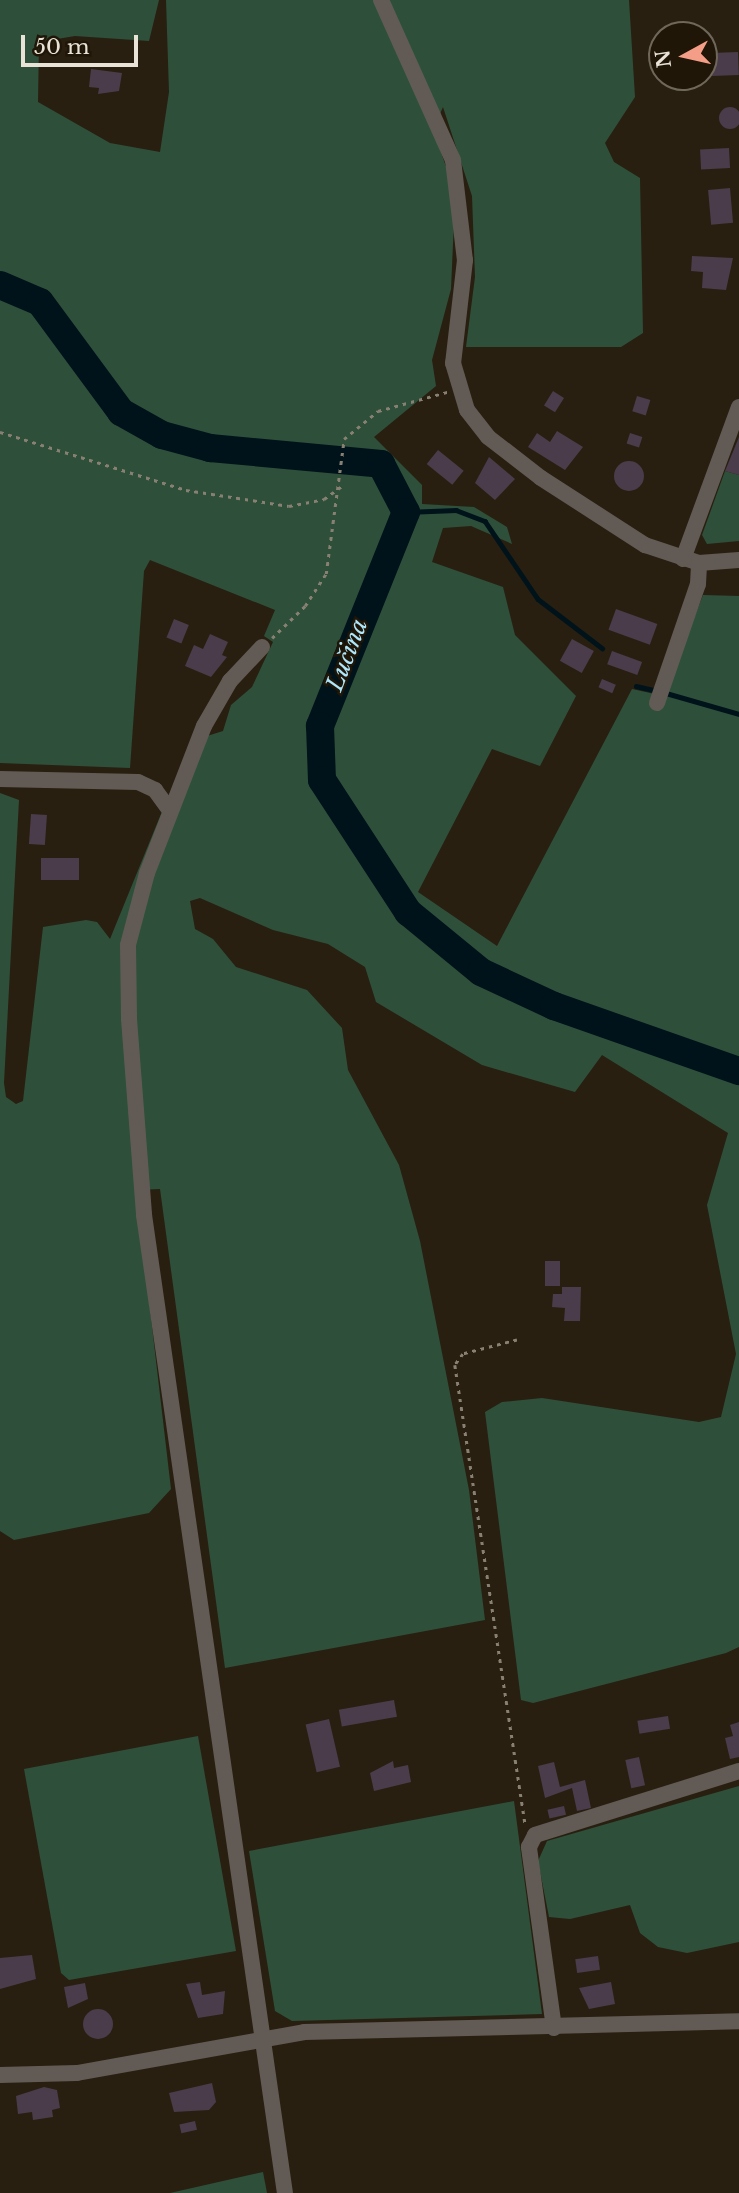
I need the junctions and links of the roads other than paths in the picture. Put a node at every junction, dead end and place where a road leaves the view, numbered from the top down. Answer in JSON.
{"nodes":[{"id":1,"x":381,"y":0,"type":"edge"},
{"id":2,"x":739,"y":407,"type":"edge"},
{"id":3,"x":739,"y":560,"type":"edge"},
{"id":4,"x":691,"y":561,"type":"junction"},
{"id":5,"x":262,"y":647,"type":"road end"},
{"id":6,"x":660,"y":694,"type":"dead end"},
{"id":7,"x":0,"y":779,"type":"edge"},
{"id":8,"x":170,"y":811,"type":"junction"},
{"id":9,"x":739,"y":1771,"type":"edge"},
{"id":10,"x":739,"y":2021,"type":"edge"},
{"id":11,"x":554,"y":2028,"type":"junction"},
{"id":12,"x":261,"y":2038,"type":"junction"},
{"id":13,"x":0,"y":2075,"type":"edge"},
{"id":14,"x":285,"y":2193,"type":"edge"}],
"edges":[{"from":1,"to":4,"type":"street"},
{"from":2,"to":4,"type":"street"},
{"from":3,"to":4,"type":"street"},
{"from":4,"to":6,"type":"street"},
{"from":5,"to":8,"type":"street"},
{"from":7,"to":8,"type":"street"},
{"from":8,"to":12,"type":"street"},
{"from":9,"to":11,"type":"street"},
{"from":10,"to":11,"type":"street"},
{"from":11,"to":12,"type":"street"},
{"from":12,"to":13,"type":"street"},
{"from":12,"to":14,"type":"street"}]}
